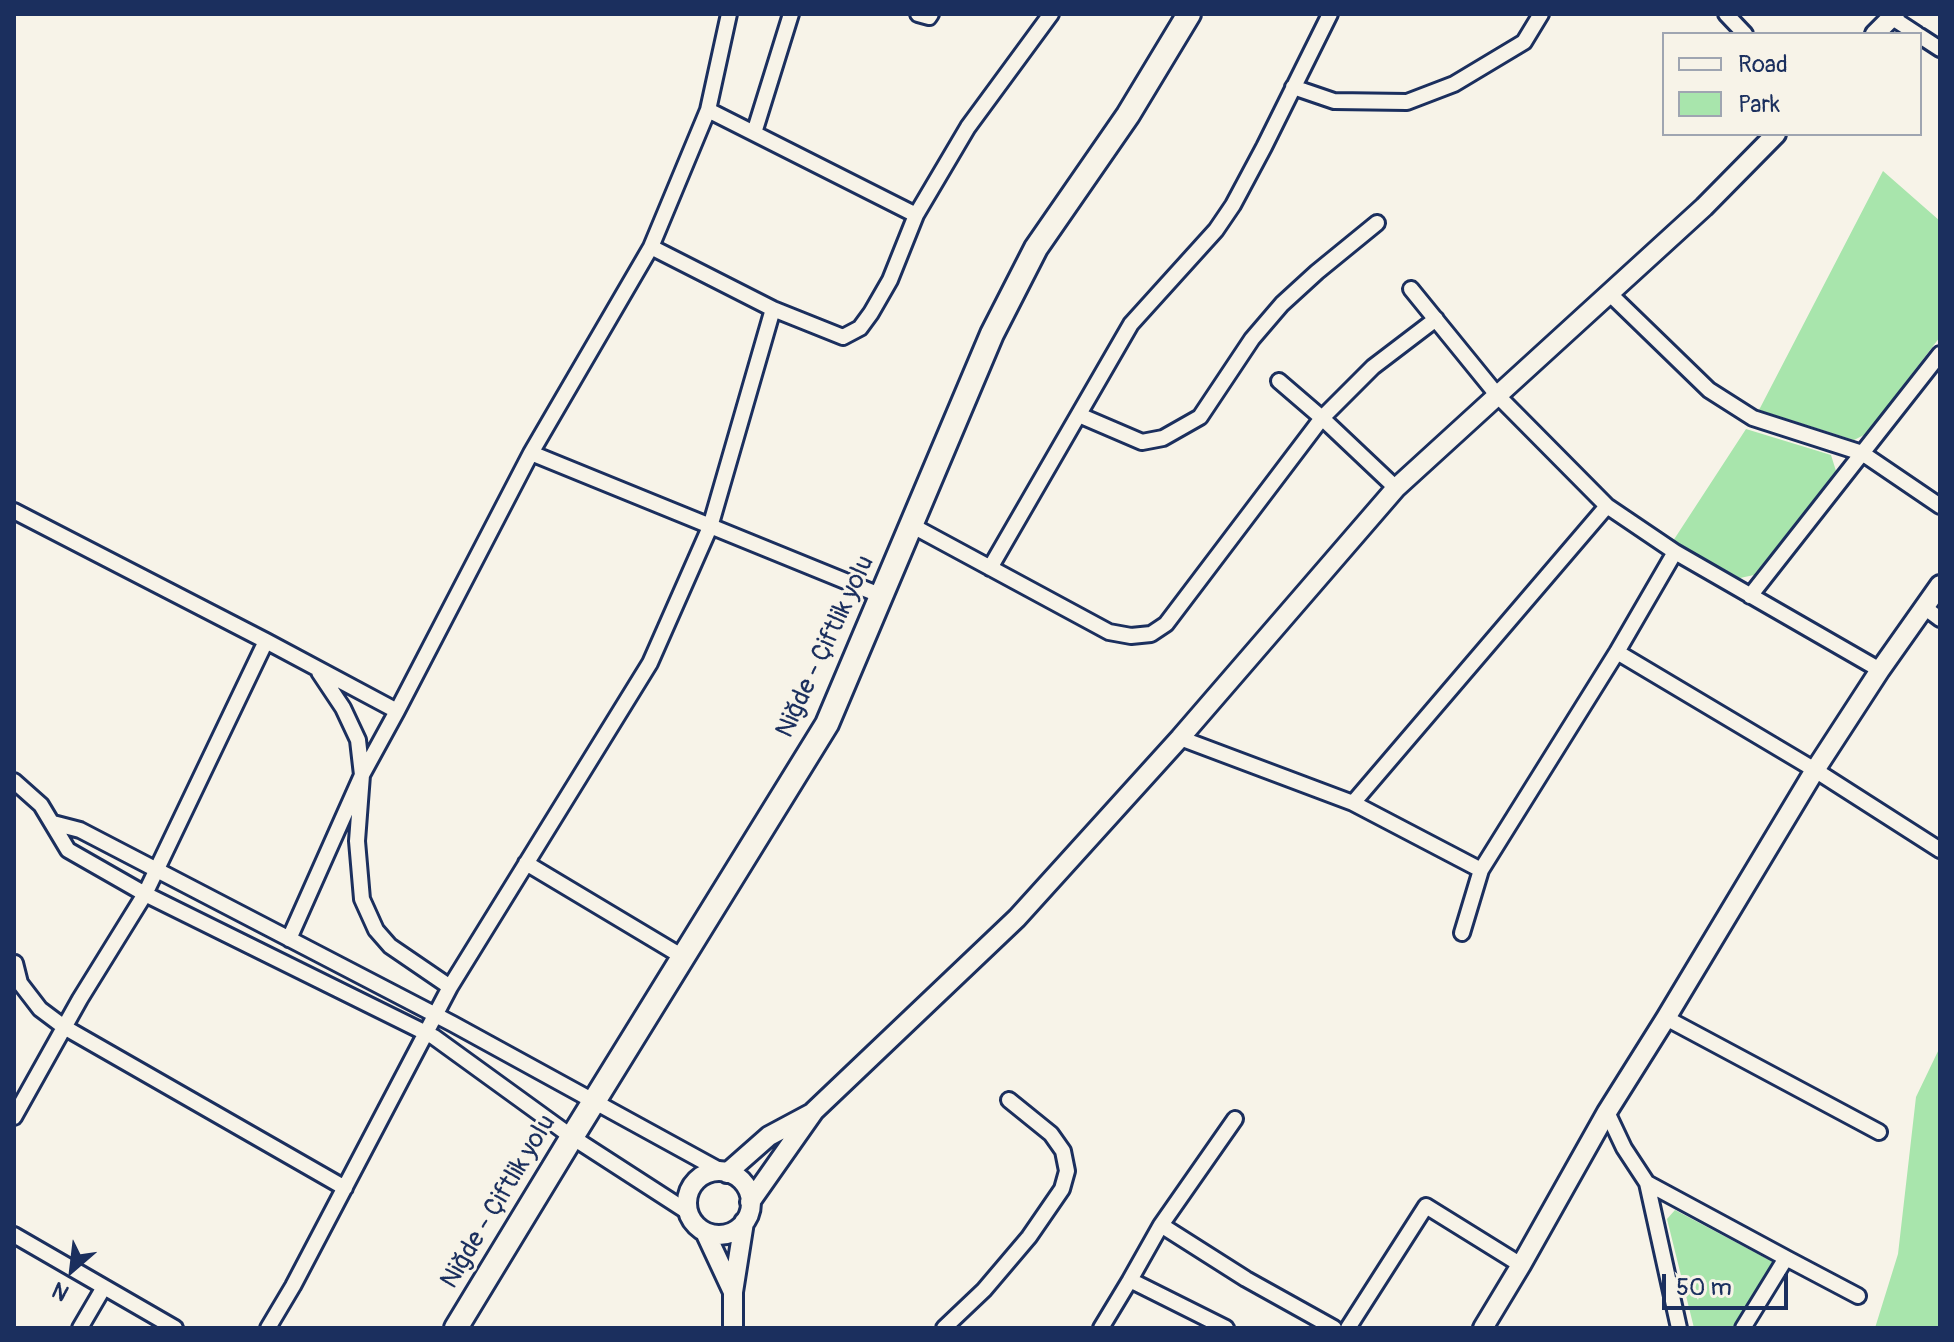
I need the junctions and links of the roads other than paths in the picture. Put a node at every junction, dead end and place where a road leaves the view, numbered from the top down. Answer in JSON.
{"nodes":[{"id":1,"x":729,"y":14,"type":"edge"},
{"id":2,"x":791,"y":14,"type":"edge"},
{"id":3,"x":918,"y":14,"type":"edge"},
{"id":4,"x":931,"y":14,"type":"edge"},
{"id":5,"x":1051,"y":14,"type":"edge"},
{"id":6,"x":1189,"y":14,"type":"edge"},
{"id":7,"x":1330,"y":14,"type":"edge"},
{"id":8,"x":1541,"y":14,"type":"edge"},
{"id":9,"x":1726,"y":14,"type":"edge"},
{"id":10,"x":1893,"y":16,"type":"edge"},
{"id":11,"x":1743,"y":32,"type":"edge"},
{"id":12,"x":1877,"y":32,"type":"edge"},
{"id":13,"x":1914,"y":32,"type":"edge"},
{"id":14,"x":1922,"y":38,"type":"edge"},
{"id":15,"x":1940,"y":49,"type":"edge"},
{"id":16,"x":1293,"y":87,"type":"junction"},
{"id":17,"x":708,"y":110,"type":"junction"},
{"id":18,"x":754,"y":133,"type":"junction"},
{"id":19,"x":1774,"y":136,"type":"edge"},
{"id":20,"x":916,"y":215,"type":"junction"},
{"id":21,"x":1377,"y":223,"type":"dead end"},
{"id":22,"x":651,"y":247,"type":"junction"},
{"id":23,"x":1411,"y":289,"type":"dead end"},
{"id":24,"x":1610,"y":294,"type":"junction"},
{"id":25,"x":773,"y":309,"type":"junction"},
{"id":26,"x":1436,"y":319,"type":"junction"},
{"id":27,"x":1940,"y":354,"type":"edge"},
{"id":28,"x":1279,"y":381,"type":"dead end"},
{"id":29,"x":1498,"y":396,"type":"junction"},
{"id":30,"x":1079,"y":415,"type":"junction"},
{"id":31,"x":1322,"y":418,"type":"junction"},
{"id":32,"x":531,"y":453,"type":"junction"},
{"id":33,"x":1862,"y":453,"type":"junction"},
{"id":34,"x":1396,"y":488,"type":"junction"},
{"id":35,"x":1607,"y":506,"type":"junction"},
{"id":36,"x":1940,"y":506,"type":"edge"},
{"id":37,"x":14,"y":511,"type":"edge"},
{"id":38,"x":911,"y":525,"type":"junction"},
{"id":39,"x":710,"y":527,"type":"junction"},
{"id":40,"x":1675,"y":552,"type":"junction"},
{"id":41,"x":990,"y":568,"type":"junction"},
{"id":42,"x":1940,"y":585,"type":"edge"},
{"id":43,"x":882,"y":596,"type":"junction"},
{"id":44,"x":1750,"y":596,"type":"junction"},
{"id":45,"x":1924,"y":607,"type":"junction"},
{"id":46,"x":1940,"y":619,"type":"edge"},
{"id":47,"x":266,"y":641,"type":"junction"},
{"id":48,"x":1617,"y":652,"type":"junction"},
{"id":49,"x":316,"y":668,"type":"junction"},
{"id":50,"x":1880,"y":670,"type":"junction"},
{"id":51,"x":397,"y":711,"type":"junction"},
{"id":52,"x":1180,"y":738,"type":"junction"},
{"id":53,"x":1815,"y":770,"type":"junction"},
{"id":54,"x":362,"y":775,"type":"junction"},
{"id":55,"x":14,"y":781,"type":"edge"},
{"id":56,"x":1353,"y":803,"type":"junction"},
{"id":57,"x":53,"y":823,"type":"junction"},
{"id":58,"x":1940,"y":850,"type":"edge"},
{"id":59,"x":526,"y":863,"type":"junction"},
{"id":60,"x":156,"y":870,"type":"junction"},
{"id":61,"x":1481,"y":870,"type":"junction"},
{"id":62,"x":145,"y":894,"type":"junction"},
{"id":63,"x":1462,"y":933,"type":"dead end"},
{"id":64,"x":289,"y":939,"type":"junction"},
{"id":65,"x":683,"y":957,"type":"junction"},
{"id":66,"x":15,"y":963,"type":"edge"},
{"id":67,"x":450,"y":987,"type":"junction"},
{"id":68,"x":436,"y":1015,"type":"junction"},
{"id":69,"x":1666,"y":1018,"type":"junction"},
{"id":70,"x":64,"y":1027,"type":"junction"},
{"id":71,"x":427,"y":1034,"type":"junction"},
{"id":72,"x":1009,"y":1100,"type":"dead end"},
{"id":73,"x":594,"y":1101,"type":"junction"},
{"id":74,"x":814,"y":1111,"type":"junction"},
{"id":75,"x":1607,"y":1112,"type":"junction"},
{"id":76,"x":14,"y":1117,"type":"edge"},
{"id":77,"x":1235,"y":1119,"type":"dead end"},
{"id":78,"x":1879,"y":1132,"type":"dead end"},
{"id":79,"x":572,"y":1137,"type":"junction"},
{"id":80,"x":724,"y":1172,"type":"junction"},
{"id":81,"x":1647,"y":1183,"type":"junction"},
{"id":82,"x":345,"y":1188,"type":"junction"},
{"id":83,"x":750,"y":1202,"type":"junction"},
{"id":84,"x":688,"y":1212,"type":"junction"},
{"id":85,"x":744,"y":1222,"type":"junction"},
{"id":86,"x":1161,"y":1225,"type":"junction"},
{"id":87,"x":705,"y":1232,"type":"junction"},
{"id":88,"x":14,"y":1235,"type":"edge"},
{"id":89,"x":1786,"y":1258,"type":"junction"},
{"id":90,"x":1521,"y":1265,"type":"junction"},
{"id":91,"x":1130,"y":1280,"type":"junction"},
{"id":92,"x":104,"y":1287,"type":"junction"},
{"id":93,"x":733,"y":1292,"type":"junction"},
{"id":94,"x":1858,"y":1296,"type":"dead end"},
{"id":95,"x":80,"y":1328,"type":"edge"},
{"id":96,"x":175,"y":1328,"type":"edge"},
{"id":97,"x":268,"y":1328,"type":"edge"},
{"id":98,"x":456,"y":1328,"type":"edge"},
{"id":99,"x":733,"y":1328,"type":"edge"},
{"id":100,"x":944,"y":1328,"type":"edge"},
{"id":101,"x":1101,"y":1328,"type":"edge"},
{"id":102,"x":1226,"y":1328,"type":"edge"},
{"id":103,"x":1334,"y":1328,"type":"edge"},
{"id":104,"x":1348,"y":1328,"type":"edge"},
{"id":105,"x":1483,"y":1328,"type":"edge"},
{"id":106,"x":1679,"y":1328,"type":"edge"},
{"id":107,"x":1743,"y":1328,"type":"edge"}],
"edges":[{"from":1,"to":17,"type":"street"},
{"from":2,"to":18,"type":"street"},
{"from":3,"to":4,"type":"street"},
{"from":5,"to":20,"type":"street"},
{"from":6,"to":38,"type":"main road","name":"Niğde - Çiftlik yolu"},
{"from":7,"to":16,"type":"street"},
{"from":8,"to":16,"type":"street"},
{"from":9,"to":11,"type":"street"},
{"from":10,"to":12,"type":"street"},
{"from":10,"to":13,"type":"street"},
{"from":14,"to":15,"type":"street"},
{"from":16,"to":30,"type":"street"},
{"from":17,"to":18,"type":"street"},
{"from":17,"to":22,"type":"street"},
{"from":18,"to":20,"type":"street"},
{"from":19,"to":24,"type":"street"},
{"from":20,"to":25,"type":"street"},
{"from":21,"to":30,"type":"street"},
{"from":22,"to":25,"type":"street"},
{"from":22,"to":32,"type":"street"},
{"from":23,"to":26,"type":"street"},
{"from":24,"to":29,"type":"street"},
{"from":24,"to":33,"type":"street"},
{"from":25,"to":39,"type":"street"},
{"from":26,"to":29,"type":"street"},
{"from":26,"to":31,"type":"street"},
{"from":27,"to":33,"type":"street"},
{"from":28,"to":31,"type":"street"},
{"from":29,"to":34,"type":"street"},
{"from":29,"to":35,"type":"street"},
{"from":30,"to":41,"type":"street"},
{"from":31,"to":34,"type":"street"},
{"from":31,"to":41,"type":"street"},
{"from":32,"to":39,"type":"street"},
{"from":32,"to":51,"type":"street"},
{"from":33,"to":36,"type":"street"},
{"from":33,"to":44,"type":"street"},
{"from":34,"to":52,"type":"street"},
{"from":35,"to":40,"type":"street"},
{"from":35,"to":56,"type":"street"},
{"from":37,"to":47,"type":"street"},
{"from":38,"to":41,"type":"street"},
{"from":38,"to":43,"type":"main road","name":"Niğde - Çiftlik yolu"},
{"from":39,"to":43,"type":"street"},
{"from":39,"to":59,"type":"street"},
{"from":40,"to":44,"type":"street"},
{"from":40,"to":48,"type":"street"},
{"from":42,"to":45,"type":"street"},
{"from":43,"to":65,"type":"main road","name":"Niğde - Çiftlik yolu"},
{"from":44,"to":50,"type":"street"},
{"from":45,"to":46,"type":"street"},
{"from":45,"to":50,"type":"street"},
{"from":47,"to":49,"type":"street"},
{"from":47,"to":60,"type":"street"},
{"from":48,"to":53,"type":"street"},
{"from":48,"to":61,"type":"street"},
{"from":49,"to":51,"type":"street"},
{"from":49,"to":54,"type":"street"},
{"from":50,"to":53,"type":"street"},
{"from":51,"to":54,"type":"street"},
{"from":52,"to":56,"type":"street"},
{"from":52,"to":74,"type":"street"},
{"from":53,"to":58,"type":"street"},
{"from":53,"to":69,"type":"street"},
{"from":54,"to":64,"type":"street"},
{"from":54,"to":67,"type":"street"},
{"from":55,"to":57,"type":"street"},
{"from":56,"to":61,"type":"street"},
{"from":57,"to":60,"type":"street"},
{"from":57,"to":62,"type":"street"},
{"from":59,"to":65,"type":"street"},
{"from":59,"to":67,"type":"street"},
{"from":60,"to":62,"type":"street"},
{"from":60,"to":64,"type":"street"},
{"from":61,"to":63,"type":"street"},
{"from":62,"to":70,"type":"street"},
{"from":62,"to":71,"type":"street"},
{"from":64,"to":68,"type":"street"},
{"from":65,"to":73,"type":"main road","name":"Niğde - Çiftlik yolu"},
{"from":66,"to":70,"type":"street"},
{"from":67,"to":68,"type":"street"},
{"from":68,"to":71,"type":"street"},
{"from":68,"to":73,"type":"street"},
{"from":69,"to":75,"type":"street"},
{"from":69,"to":78,"type":"street"},
{"from":70,"to":76,"type":"street"},
{"from":70,"to":82,"type":"street"},
{"from":71,"to":79,"type":"street"},
{"from":71,"to":82,"type":"street"},
{"from":72,"to":100,"type":"street"},
{"from":73,"to":79,"type":"main road","name":"Niğde - Çiftlik yolu"},
{"from":73,"to":80,"type":"street"},
{"from":74,"to":80,"type":"street"},
{"from":74,"to":83,"type":"street"},
{"from":75,"to":81,"type":"street"},
{"from":75,"to":90,"type":"street"},
{"from":77,"to":86,"type":"street"},
{"from":79,"to":84,"type":"street"},
{"from":79,"to":98,"type":"main road","name":"Niğde - Çiftlik yolu"},
{"from":80,"to":83,"type":"street"},
{"from":80,"to":84,"type":"street"},
{"from":81,"to":89,"type":"street"},
{"from":81,"to":106,"type":"street"},
{"from":82,"to":97,"type":"street"},
{"from":83,"to":85,"type":"street"},
{"from":84,"to":87,"type":"street"},
{"from":85,"to":87,"type":"street"},
{"from":85,"to":93,"type":"street"},
{"from":86,"to":91,"type":"street"},
{"from":86,"to":103,"type":"street"},
{"from":87,"to":93,"type":"street"},
{"from":88,"to":92,"type":"street"},
{"from":89,"to":94,"type":"street"},
{"from":89,"to":107,"type":"street"},
{"from":90,"to":104,"type":"street"},
{"from":90,"to":105,"type":"street"},
{"from":91,"to":101,"type":"street"},
{"from":91,"to":102,"type":"street"},
{"from":92,"to":95,"type":"street"},
{"from":92,"to":96,"type":"street"},
{"from":93,"to":99,"type":"street"}]}
